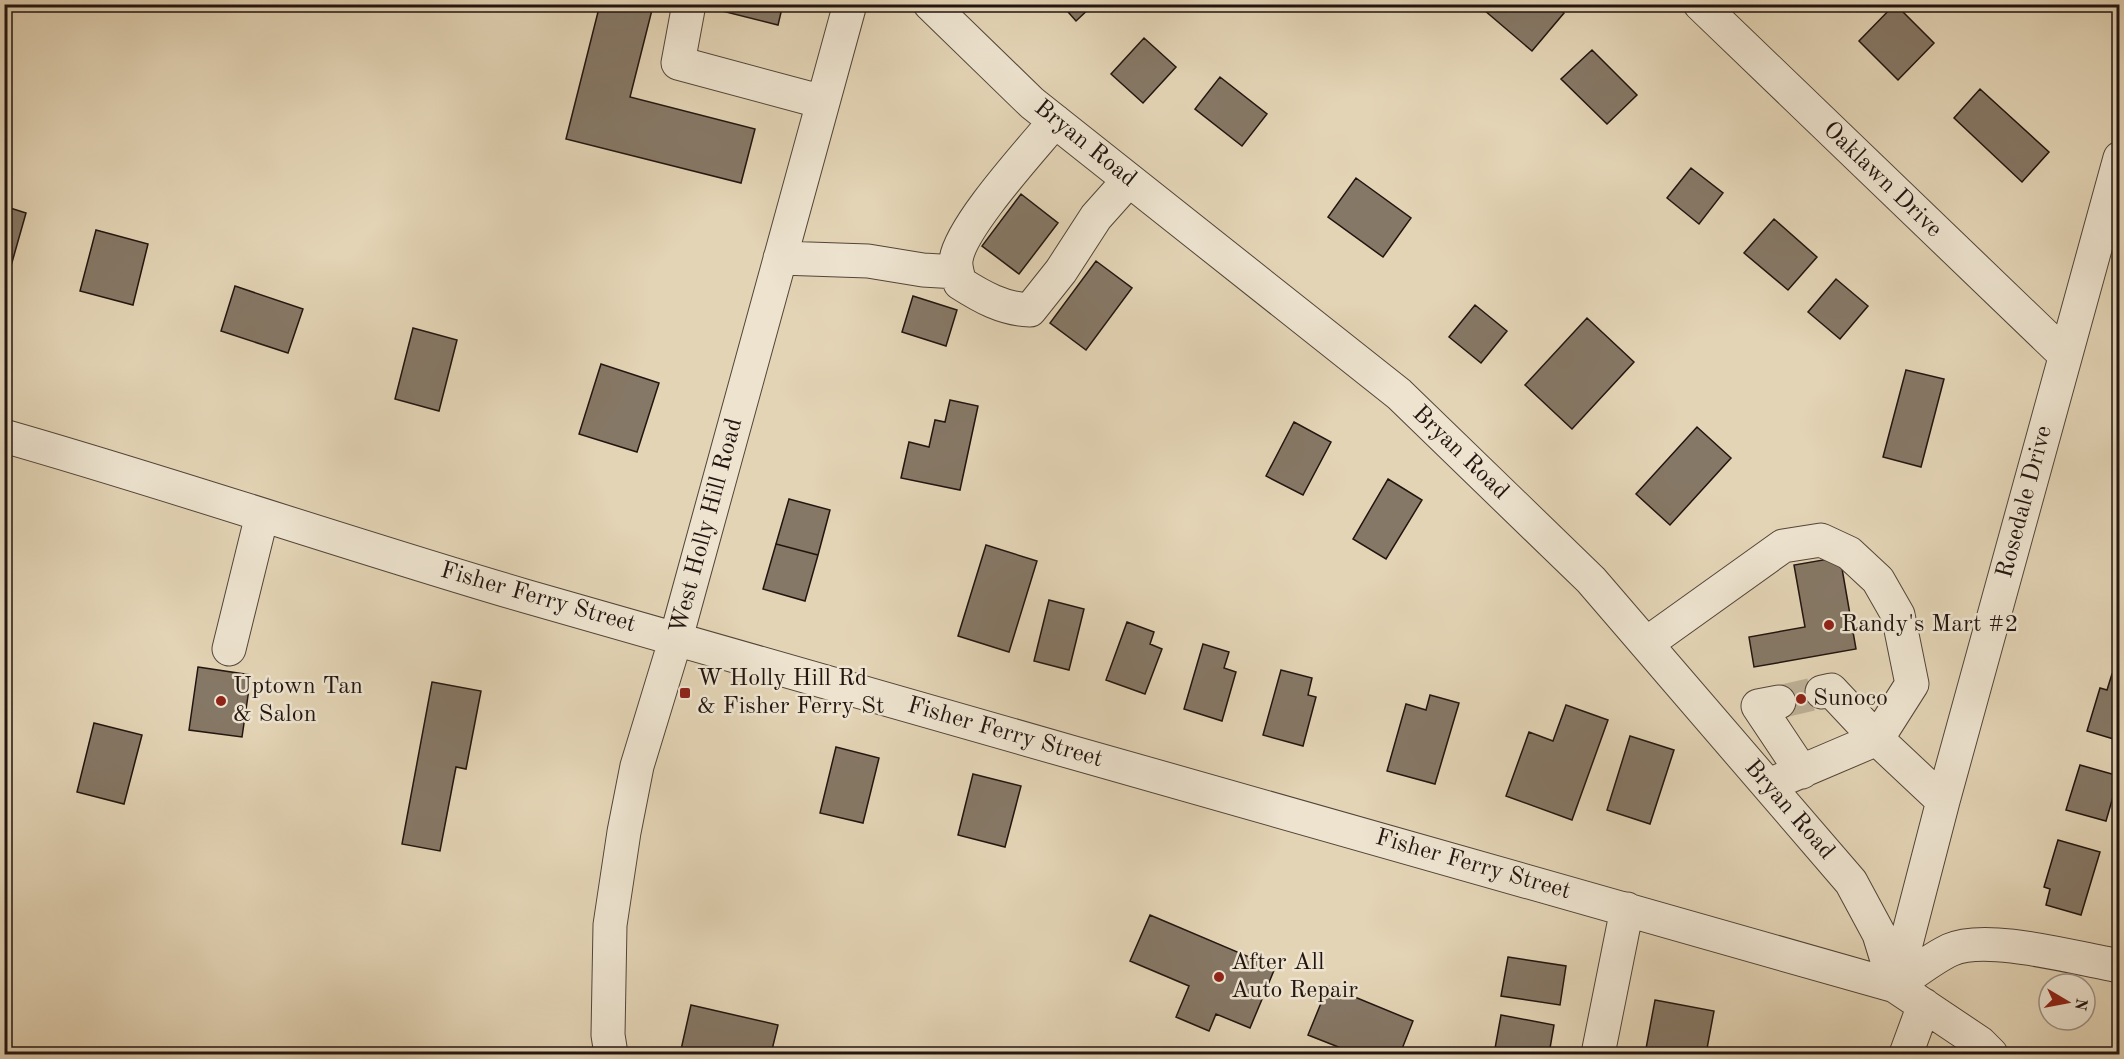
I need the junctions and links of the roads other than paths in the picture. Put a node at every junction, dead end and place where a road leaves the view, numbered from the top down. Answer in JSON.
{"nodes":[{"id":1,"x":689,"y":4,"type":"edge"},
{"id":2,"x":850,"y":4,"type":"edge"},
{"id":3,"x":930,"y":4,"type":"edge"},
{"id":4,"x":1700,"y":4,"type":"edge"},
{"id":5,"x":823,"y":102,"type":"junction"},
{"id":6,"x":1055,"y":121,"type":"junction"},
{"id":7,"x":2120,"y":158,"type":"edge"},
{"id":8,"x":1129,"y":180,"type":"junction"},
{"id":9,"x":780,"y":258,"type":"junction"},
{"id":10,"x":957,"y":272,"type":"junction"},
{"id":11,"x":2065,"y":355,"type":"junction"},
{"id":12,"x":4,"y":436,"type":"edge"},
{"id":13,"x":262,"y":515,"type":"junction"},
{"id":14,"x":676,"y":638,"type":"junction"},
{"id":15,"x":1646,"y":644,"type":"junction"},
{"id":16,"x":230,"y":649,"type":"dead end"},
{"id":17,"x":1822,"y":692,"type":"tunnel mouth"},
{"id":18,"x":1779,"y":702,"type":"tunnel mouth"},
{"id":19,"x":1877,"y":739,"type":"junction"},
{"id":20,"x":1802,"y":772,"type":"junction"},
{"id":21,"x":1769,"y":785,"type":"junction"},
{"id":22,"x":1943,"y":801,"type":"junction"},
{"id":23,"x":1627,"y":909,"type":"junction"},
{"id":24,"x":2120,"y":966,"type":"edge"},
{"id":25,"x":1896,"y":986,"type":"junction"},
{"id":26,"x":1924,"y":1005,"type":"junction"},
{"id":27,"x":611,"y":1054,"type":"edge"},
{"id":28,"x":1598,"y":1054,"type":"edge"},
{"id":29,"x":1906,"y":1054,"type":"edge"},
{"id":30,"x":1991,"y":1054,"type":"edge"}],
"edges":[{"from":1,"to":5,"type":"street"},
{"from":2,"to":5,"type":"street","name":"West Holly Hill Road"},
{"from":3,"to":6,"type":"street","name":"Bryan Road"},
{"from":4,"to":11,"type":"street","name":"Oaklawn Drive"},
{"from":5,"to":9,"type":"street","name":"West Holly Hill Road"},
{"from":6,"to":8,"type":"street","name":"Bryan Road"},
{"from":6,"to":10,"type":"street"},
{"from":7,"to":11,"type":"street","name":"Rosedale Drive"},
{"from":8,"to":10,"type":"street"},
{"from":8,"to":15,"type":"street","name":"Bryan Road"},
{"from":9,"to":10,"type":"street"},
{"from":9,"to":14,"type":"street","name":"West Holly Hill Road"},
{"from":11,"to":22,"type":"street","name":"Rosedale Drive"},
{"from":12,"to":13,"type":"street","name":"Fisher Ferry Street"},
{"from":13,"to":14,"type":"street","name":"Fisher Ferry Street"},
{"from":13,"to":16,"type":"street"},
{"from":14,"to":23,"type":"street","name":"Fisher Ferry Street"},
{"from":14,"to":27,"type":"street","name":"West Holly Hill Road"},
{"from":15,"to":19,"type":"street"},
{"from":15,"to":21,"type":"street","name":"Bryan Road"},
{"from":17,"to":19,"type":"street"},
{"from":18,"to":20,"type":"street"},
{"from":19,"to":20,"type":"street"},
{"from":19,"to":22,"type":"street"},
{"from":20,"to":21,"type":"street"},
{"from":21,"to":25,"type":"street","name":"Bryan Road"},
{"from":22,"to":25,"type":"street","name":"Rosedale Drive"},
{"from":23,"to":25,"type":"street","name":"Fisher Ferry Street"},
{"from":23,"to":28,"type":"street"},
{"from":24,"to":25,"type":"street"},
{"from":25,"to":26,"type":"street","name":"Fisher Ferry Street"},
{"from":26,"to":29,"type":"street"},
{"from":26,"to":30,"type":"street","name":"Fisher Ferry Street"}]}
